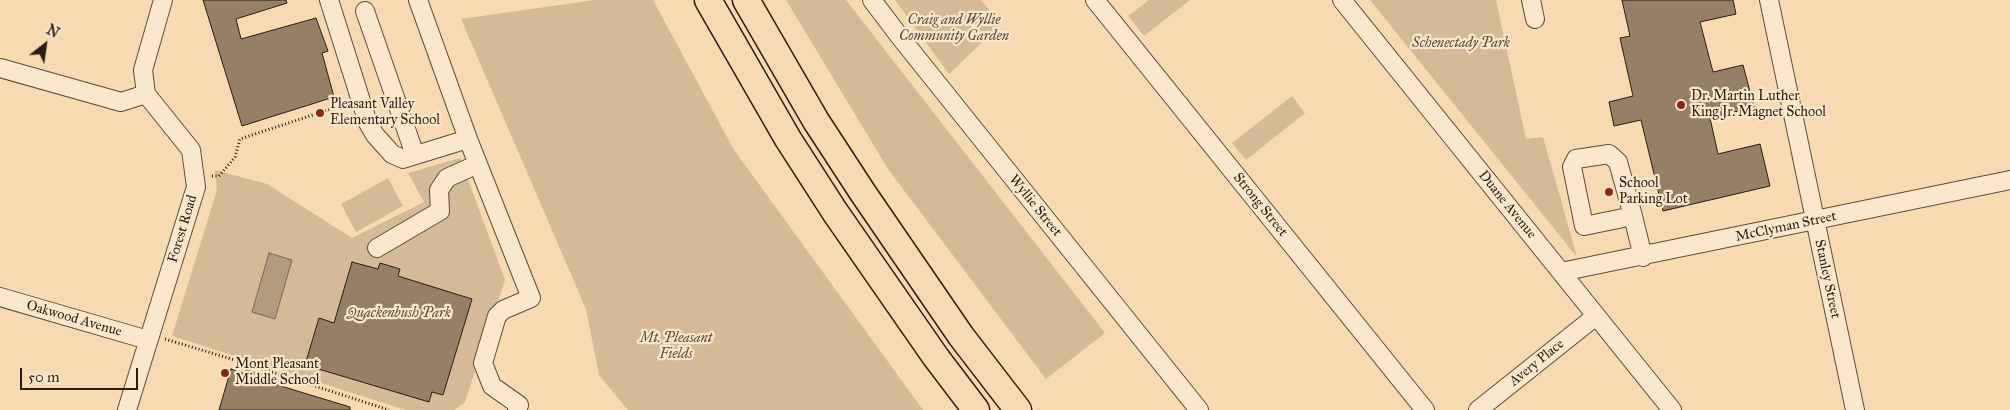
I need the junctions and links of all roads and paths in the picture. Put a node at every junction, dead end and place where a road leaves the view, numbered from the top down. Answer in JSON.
{"nodes":[{"id":1,"x":163,"y":0,"type":"edge"},
{"id":2,"x":329,"y":0,"type":"edge"},
{"id":3,"x":418,"y":0,"type":"edge"},
{"id":4,"x":708,"y":0,"type":"edge"},
{"id":5,"x":746,"y":0,"type":"edge"},
{"id":6,"x":872,"y":0,"type":"edge"},
{"id":7,"x":1095,"y":0,"type":"edge"},
{"id":8,"x":1342,"y":0,"type":"edge"},
{"id":9,"x":1531,"y":0,"type":"edge"},
{"id":10,"x":1769,"y":0,"type":"edge"},
{"id":11,"x":365,"y":11,"type":"dead end"},
{"id":12,"x":1535,"y":19,"type":"dead end"},
{"id":13,"x":0,"y":68,"type":"edge"},
{"id":14,"x":146,"y":94,"type":"junction"},
{"id":15,"x":361,"y":99,"type":"junction"},
{"id":16,"x":468,"y":139,"type":"junction"},
{"id":17,"x":415,"y":155,"type":"junction"},
{"id":18,"x":478,"y":164,"type":"junction"},
{"id":19,"x":212,"y":176,"type":"dead end"},
{"id":20,"x":2010,"y":180,"type":"edge"},
{"id":21,"x":1633,"y":216,"type":"dead end"},
{"id":22,"x":1815,"y":221,"type":"junction"},
{"id":23,"x":377,"y":248,"type":"dead end"},
{"id":24,"x":1643,"y":257,"type":"junction"},
{"id":25,"x":1561,"y":272,"type":"junction"},
{"id":26,"x":0,"y":297,"type":"edge"},
{"id":27,"x":1596,"y":316,"type":"junction"},
{"id":28,"x":156,"y":340,"type":"junction"},
{"id":29,"x":518,"y":408,"type":"edge"},
{"id":30,"x":126,"y":410,"type":"edge"},
{"id":31,"x":389,"y":410,"type":"edge"},
{"id":32,"x":976,"y":410,"type":"edge"},
{"id":33,"x":1018,"y":410,"type":"edge"},
{"id":34,"x":1199,"y":410,"type":"edge"},
{"id":35,"x":1425,"y":410,"type":"edge"},
{"id":36,"x":1478,"y":410,"type":"edge"},
{"id":37,"x":1672,"y":410,"type":"edge"},
{"id":38,"x":1855,"y":410,"type":"edge"}],
"edges":[{"from":1,"to":14,"type":"street"},
{"from":2,"to":15,"type":"street"},
{"from":3,"to":16,"type":"street"},
{"from":4,"to":32,"type":"highway"},
{"from":5,"to":33,"type":"highway"},
{"from":6,"to":34,"type":"street","name":"Wyllie Street"},
{"from":7,"to":35,"type":"street","name":"Strong Street"},
{"from":8,"to":25,"type":"street","name":"Duane Avenue"},
{"from":9,"to":12,"type":"street"},
{"from":10,"to":22,"type":"street","name":"Stanley Street"},
{"from":11,"to":17,"type":"street"},
{"from":13,"to":14,"type":"street"},
{"from":14,"to":28,"type":"street","name":"Forest Road"},
{"from":15,"to":17,"type":"street"},
{"from":15,"to":19,"type":"path"},
{"from":16,"to":17,"type":"street"},
{"from":16,"to":18,"type":"street"},
{"from":18,"to":23,"type":"street"},
{"from":18,"to":29,"type":"street"},
{"from":20,"to":22,"type":"street","name":"McClyman Street"},
{"from":21,"to":24,"type":"street"},
{"from":22,"to":24,"type":"street","name":"McClyman Street"},
{"from":22,"to":38,"type":"street","name":"Stanley Street"},
{"from":24,"to":25,"type":"street","name":"McClyman Street"},
{"from":25,"to":27,"type":"street","name":"Duane Avenue"},
{"from":26,"to":28,"type":"street","name":"Oakwood Avenue"},
{"from":27,"to":36,"type":"street","name":"Avery Place"},
{"from":27,"to":37,"type":"street","name":"Duane Avenue"},
{"from":28,"to":30,"type":"street","name":"Forest Road"},
{"from":28,"to":31,"type":"path"}]}
